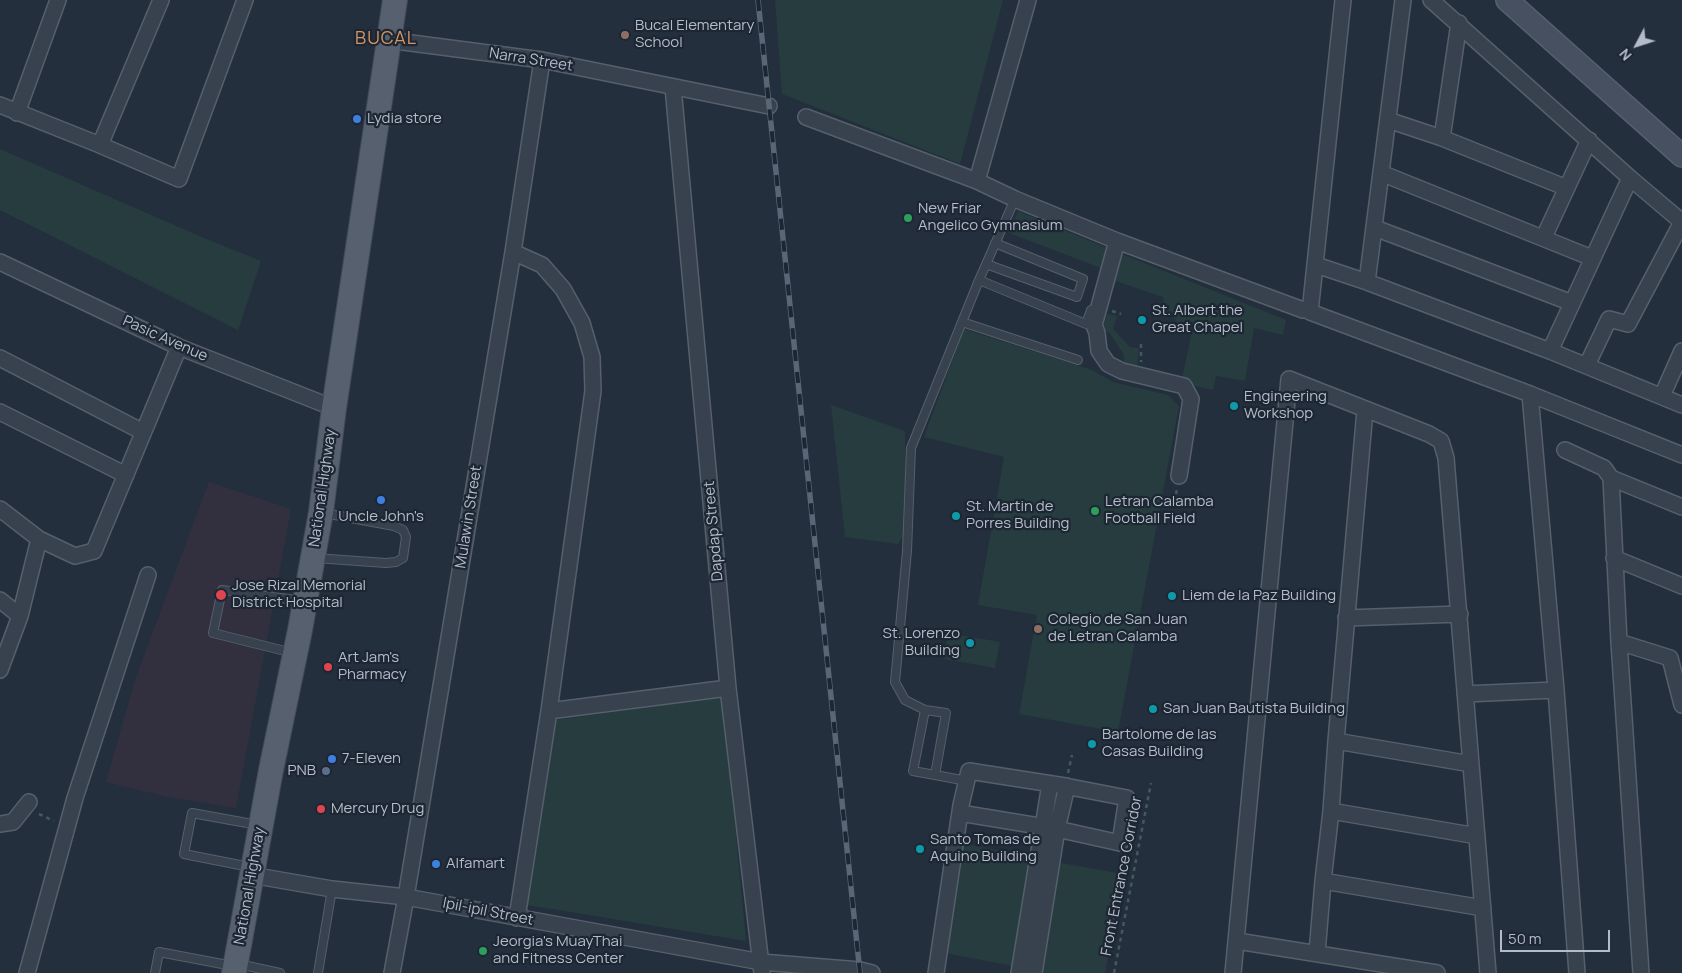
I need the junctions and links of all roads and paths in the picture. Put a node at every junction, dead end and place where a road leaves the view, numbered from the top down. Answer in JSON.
{"nodes":[{"id":1,"x":58,"y":0,"type":"edge"},
{"id":2,"x":162,"y":0,"type":"edge"},
{"id":3,"x":245,"y":0,"type":"edge"},
{"id":4,"x":395,"y":0,"type":"edge"},
{"id":5,"x":1028,"y":0,"type":"edge"},
{"id":6,"x":1343,"y":0,"type":"edge"},
{"id":7,"x":1403,"y":0,"type":"edge"},
{"id":8,"x":1431,"y":0,"type":"edge"},
{"id":9,"x":1507,"y":0,"type":"edge"},
{"id":10,"x":1459,"y":23,"type":"junction"},
{"id":11,"x":388,"y":40,"type":"junction"},
{"id":12,"x":542,"y":60,"type":"junction"},
{"id":13,"x":673,"y":87,"type":"junction"},
{"id":14,"x":0,"y":105,"type":"edge"},
{"id":15,"x":769,"y":106,"type":"dead end"},
{"id":16,"x":17,"y":113,"type":"junction"},
{"id":17,"x":806,"y":117,"type":"dead end"},
{"id":18,"x":1388,"y":120,"type":"junction"},
{"id":19,"x":1442,"y":138,"type":"junction"},
{"id":20,"x":1589,"y":140,"type":"junction"},
{"id":21,"x":100,"y":145,"type":"junction"},
{"id":22,"x":1682,"y":156,"type":"edge"},
{"id":23,"x":1381,"y":173,"type":"junction"},
{"id":24,"x":1630,"y":178,"type":"junction"},
{"id":25,"x":977,"y":181,"type":"junction"},
{"id":26,"x":1567,"y":188,"type":"junction"},
{"id":27,"x":1015,"y":199,"type":"junction"},
{"id":28,"x":1682,"y":222,"type":"edge"},
{"id":29,"x":1375,"y":228,"type":"junction"},
{"id":30,"x":1544,"y":237,"type":"junction"},
{"id":31,"x":1115,"y":240,"type":"junction"},
{"id":32,"x":995,"y":243,"type":"junction"},
{"id":33,"x":513,"y":252,"type":"junction"},
{"id":34,"x":1592,"y":258,"type":"junction"},
{"id":35,"x":0,"y":262,"type":"edge"},
{"id":36,"x":986,"y":264,"type":"junction"},
{"id":37,"x":1316,"y":265,"type":"junction"},
{"id":38,"x":978,"y":280,"type":"junction"},
{"id":39,"x":1367,"y":282,"type":"junction"},
{"id":40,"x":1572,"y":303,"type":"junction"},
{"id":41,"x":1303,"y":310,"type":"dead end"},
{"id":42,"x":962,"y":322,"type":"junction"},
{"id":43,"x":179,"y":347,"type":"junction"},
{"id":44,"x":1550,"y":351,"type":"junction"},
{"id":45,"x":1682,"y":352,"type":"edge"},
{"id":46,"x":0,"y":358,"type":"edge"},
{"id":47,"x":1078,"y":360,"type":"dead end"},
{"id":48,"x":1586,"y":365,"type":"junction"},
{"id":49,"x":1530,"y":394,"type":"junction"},
{"id":50,"x":1662,"y":396,"type":"junction"},
{"id":51,"x":1682,"y":405,"type":"edge"},
{"id":52,"x":334,"y":408,"type":"junction"},
{"id":53,"x":1365,"y":410,"type":"junction"},
{"id":54,"x":0,"y":412,"type":"edge"},
{"id":55,"x":143,"y":432,"type":"junction"},
{"id":56,"x":1565,"y":450,"type":"dead end"},
{"id":57,"x":1682,"y":455,"type":"edge"},
{"id":58,"x":126,"y":475,"type":"junction"},
{"id":59,"x":1179,"y":476,"type":"dead end"},
{"id":60,"x":1611,"y":478,"type":"junction"},
{"id":61,"x":1682,"y":507,"type":"edge"},
{"id":62,"x":0,"y":510,"type":"edge"},
{"id":63,"x":321,"y":512,"type":"junction"},
{"id":64,"x":39,"y":539,"type":"junction"},
{"id":65,"x":313,"y":558,"type":"junction"},
{"id":66,"x":1614,"y":558,"type":"junction"},
{"id":67,"x":148,"y":575,"type":"dead end"},
{"id":68,"x":1682,"y":586,"type":"edge"},
{"id":69,"x":0,"y":600,"type":"edge"},
{"id":70,"x":305,"y":602,"type":"junction"},
{"id":71,"x":1460,"y":614,"type":"junction"},
{"id":72,"x":20,"y":616,"type":"junction"},
{"id":73,"x":1346,"y":618,"type":"junction"},
{"id":74,"x":1618,"y":642,"type":"junction"},
{"id":75,"x":294,"y":653,"type":"junction"},
{"id":76,"x":0,"y":670,"type":"edge"},
{"id":77,"x":728,"y":688,"type":"junction"},
{"id":78,"x":1556,"y":690,"type":"junction"},
{"id":79,"x":1465,"y":694,"type":"junction"},
{"id":80,"x":1682,"y":705,"type":"edge"},
{"id":81,"x":925,"y":710,"type":"junction"},
{"id":82,"x":548,"y":711,"type":"junction"},
{"id":83,"x":1139,"y":732,"type":"dead end"},
{"id":84,"x":1160,"y":740,"type":"dead end"},
{"id":85,"x":1336,"y":742,"type":"junction"},
{"id":86,"x":1471,"y":764,"type":"junction"},
{"id":87,"x":936,"y":774,"type":"junction"},
{"id":88,"x":967,"y":781,"type":"junction"},
{"id":89,"x":1151,"y":783,"type":"dead end"},
{"id":90,"x":1050,"y":784,"type":"junction"},
{"id":91,"x":1067,"y":786,"type":"junction"},
{"id":92,"x":27,"y":805,"type":"joint"},
{"id":93,"x":1331,"y":811,"type":"junction"},
{"id":94,"x":960,"y":813,"type":"junction"},
{"id":95,"x":0,"y":824,"type":"edge"},
{"id":96,"x":260,"y":826,"type":"junction"},
{"id":97,"x":67,"y":827,"type":"junction"},
{"id":98,"x":1050,"y":828,"type":"junction"},
{"id":99,"x":1477,"y":836,"type":"junction"},
{"id":100,"x":252,"y":871,"type":"junction"},
{"id":101,"x":1323,"y":881,"type":"junction"},
{"id":102,"x":332,"y":889,"type":"junction"},
{"id":103,"x":406,"y":897,"type":"junction"},
{"id":104,"x":1483,"y":908,"type":"junction"},
{"id":105,"x":517,"y":918,"type":"junction"},
{"id":106,"x":1238,"y":941,"type":"junction"},
{"id":107,"x":1317,"y":954,"type":"junction"},
{"id":108,"x":235,"y":968,"type":"edge"},
{"id":109,"x":762,"y":968,"type":"edge"},
{"id":110,"x":27,"y":973,"type":"edge"},
{"id":111,"x":155,"y":973,"type":"edge"},
{"id":112,"x":280,"y":973,"type":"edge"},
{"id":113,"x":318,"y":973,"type":"edge"},
{"id":114,"x":392,"y":973,"type":"edge"},
{"id":115,"x":872,"y":973,"type":"edge"},
{"id":116,"x":936,"y":973,"type":"edge"},
{"id":117,"x":1019,"y":973,"type":"edge"},
{"id":118,"x":1034,"y":973,"type":"edge"},
{"id":119,"x":1114,"y":973,"type":"edge"},
{"id":120,"x":1234,"y":973,"type":"edge"},
{"id":121,"x":1437,"y":973,"type":"edge"},
{"id":122,"x":1488,"y":973,"type":"edge"},
{"id":123,"x":1577,"y":973,"type":"edge"},
{"id":124,"x":1642,"y":973,"type":"edge"}],
"edges":[{"from":1,"to":16,"type":"street"},
{"from":2,"to":21,"type":"street"},
{"from":3,"to":21,"type":"street"},
{"from":4,"to":11,"type":"main road","name":"National Highway"},
{"from":5,"to":25,"type":"street"},
{"from":6,"to":37,"type":"street"},
{"from":7,"to":18,"type":"street"},
{"from":8,"to":10,"type":"street"},
{"from":9,"to":22,"type":"main road"},
{"from":10,"to":19,"type":"street"},
{"from":10,"to":20,"type":"street"},
{"from":11,"to":12,"type":"street","name":"Narra Street"},
{"from":11,"to":52,"type":"main road","name":"National Highway"},
{"from":12,"to":13,"type":"street","name":"Narra Street"},
{"from":12,"to":33,"type":"street","name":"Mulawin Street"},
{"from":13,"to":15,"type":"street","name":"Narra Street"},
{"from":13,"to":77,"type":"street","name":"Dapdap Street"},
{"from":14,"to":16,"type":"street"},
{"from":16,"to":21,"type":"street"},
{"from":17,"to":25,"type":"street"},
{"from":18,"to":19,"type":"street"},
{"from":18,"to":23,"type":"street"},
{"from":19,"to":26,"type":"street"},
{"from":20,"to":24,"type":"street"},
{"from":20,"to":26,"type":"street"},
{"from":23,"to":29,"type":"street"},
{"from":23,"to":30,"type":"street"},
{"from":24,"to":28,"type":"street"},
{"from":24,"to":34,"type":"street"},
{"from":25,"to":27,"type":"street"},
{"from":26,"to":30,"type":"street"},
{"from":27,"to":31,"type":"street"},
{"from":27,"to":32,"type":"lane"},
{"from":28,"to":48,"type":"street"},
{"from":29,"to":39,"type":"street"},
{"from":29,"to":40,"type":"street"},
{"from":30,"to":34,"type":"street"},
{"from":31,"to":38,"type":"lane"},
{"from":31,"to":41,"type":"street"},
{"from":31,"to":59,"type":"street"},
{"from":32,"to":36,"type":"lane"},
{"from":32,"to":36,"type":"lane"},
{"from":33,"to":82,"type":"street"},
{"from":33,"to":103,"type":"street","name":"Mulawin Street"},
{"from":34,"to":40,"type":"street"},
{"from":35,"to":43,"type":"street","name":"Pasic Avenue"},
{"from":36,"to":38,"type":"lane"},
{"from":37,"to":39,"type":"street"},
{"from":37,"to":49,"type":"street"},
{"from":38,"to":42,"type":"lane"},
{"from":39,"to":44,"type":"street"},
{"from":40,"to":44,"type":"street"},
{"from":42,"to":47,"type":"lane"},
{"from":42,"to":81,"type":"lane"},
{"from":43,"to":52,"type":"street","name":"Pasic Avenue"},
{"from":43,"to":55,"type":"street"},
{"from":44,"to":48,"type":"street"},
{"from":45,"to":50,"type":"street"},
{"from":46,"to":55,"type":"street"},
{"from":48,"to":50,"type":"street"},
{"from":49,"to":57,"type":"street"},
{"from":49,"to":78,"type":"street"},
{"from":50,"to":51,"type":"street"},
{"from":52,"to":63,"type":"main road","name":"National Highway"},
{"from":53,"to":71,"type":"street"},
{"from":53,"to":73,"type":"street"},
{"from":53,"to":106,"type":"street"},
{"from":54,"to":58,"type":"street"},
{"from":55,"to":58,"type":"street"},
{"from":56,"to":60,"type":"street"},
{"from":58,"to":64,"type":"street"},
{"from":60,"to":61,"type":"street"},
{"from":60,"to":66,"type":"street"},
{"from":62,"to":64,"type":"street"},
{"from":63,"to":65,"type":"main road","name":"National Highway"},
{"from":63,"to":65,"type":"lane"},
{"from":64,"to":72,"type":"street"},
{"from":65,"to":70,"type":"main road","name":"National Highway"},
{"from":66,"to":68,"type":"street"},
{"from":66,"to":74,"type":"street"},
{"from":67,"to":97,"type":"street"},
{"from":69,"to":72,"type":"street"},
{"from":70,"to":75,"type":"main road","name":"National Highway"},
{"from":70,"to":75,"type":"lane"},
{"from":71,"to":73,"type":"street"},
{"from":71,"to":79,"type":"street"},
{"from":72,"to":76,"type":"street"},
{"from":73,"to":85,"type":"street"},
{"from":74,"to":80,"type":"street"},
{"from":74,"to":124,"type":"street"},
{"from":75,"to":96,"type":"main road","name":"National Highway"},
{"from":77,"to":82,"type":"street"},
{"from":77,"to":109,"type":"street","name":"Dapdap Street"},
{"from":78,"to":79,"type":"street"},
{"from":78,"to":123,"type":"street"},
{"from":79,"to":86,"type":"street"},
{"from":81,"to":87,"type":"lane"},
{"from":81,"to":87,"type":"lane"},
{"from":82,"to":105,"type":"street"},
{"from":83,"to":84,"type":"path"},
{"from":85,"to":86,"type":"street"},
{"from":85,"to":93,"type":"street"},
{"from":86,"to":99,"type":"street"},
{"from":87,"to":88,"type":"lane"},
{"from":88,"to":90,"type":"street"},
{"from":88,"to":94,"type":"street"},
{"from":89,"to":119,"type":"path","name":"Front Entrance Corridor"},
{"from":90,"to":91,"type":"street"},
{"from":90,"to":98,"type":"street"},
{"from":91,"to":98,"type":"street"},
{"from":91,"to":98,"type":"street"},
{"from":92,"to":95,"type":"street"},
{"from":92,"to":97,"type":"path"},
{"from":93,"to":99,"type":"street"},
{"from":93,"to":101,"type":"street"},
{"from":94,"to":98,"type":"street"},
{"from":94,"to":116,"type":"street"},
{"from":96,"to":100,"type":"main road","name":"National Highway"},
{"from":96,"to":100,"type":"lane"},
{"from":97,"to":110,"type":"street"},
{"from":98,"to":117,"type":"street"},
{"from":98,"to":118,"type":"street"},
{"from":99,"to":104,"type":"street"},
{"from":100,"to":102,"type":"street","name":"Ipil-ipil Street"},
{"from":100,"to":108,"type":"main road","name":"National Highway"},
{"from":101,"to":104,"type":"street"},
{"from":101,"to":107,"type":"street"},
{"from":102,"to":103,"type":"street","name":"Ipil-ipil Street"},
{"from":102,"to":113,"type":"lane"},
{"from":103,"to":105,"type":"street","name":"Ipil-ipil Street"},
{"from":103,"to":114,"type":"street","name":"Mulawin Street"},
{"from":104,"to":122,"type":"street"},
{"from":105,"to":109,"type":"street","name":"Ipil-ipil Street"},
{"from":106,"to":107,"type":"street"},
{"from":106,"to":120,"type":"street"},
{"from":107,"to":121,"type":"street"},
{"from":108,"to":111,"type":"lane"},
{"from":108,"to":112,"type":"lane"},
{"from":109,"to":115,"type":"street","name":"Ipil-ipil Street"}]}
